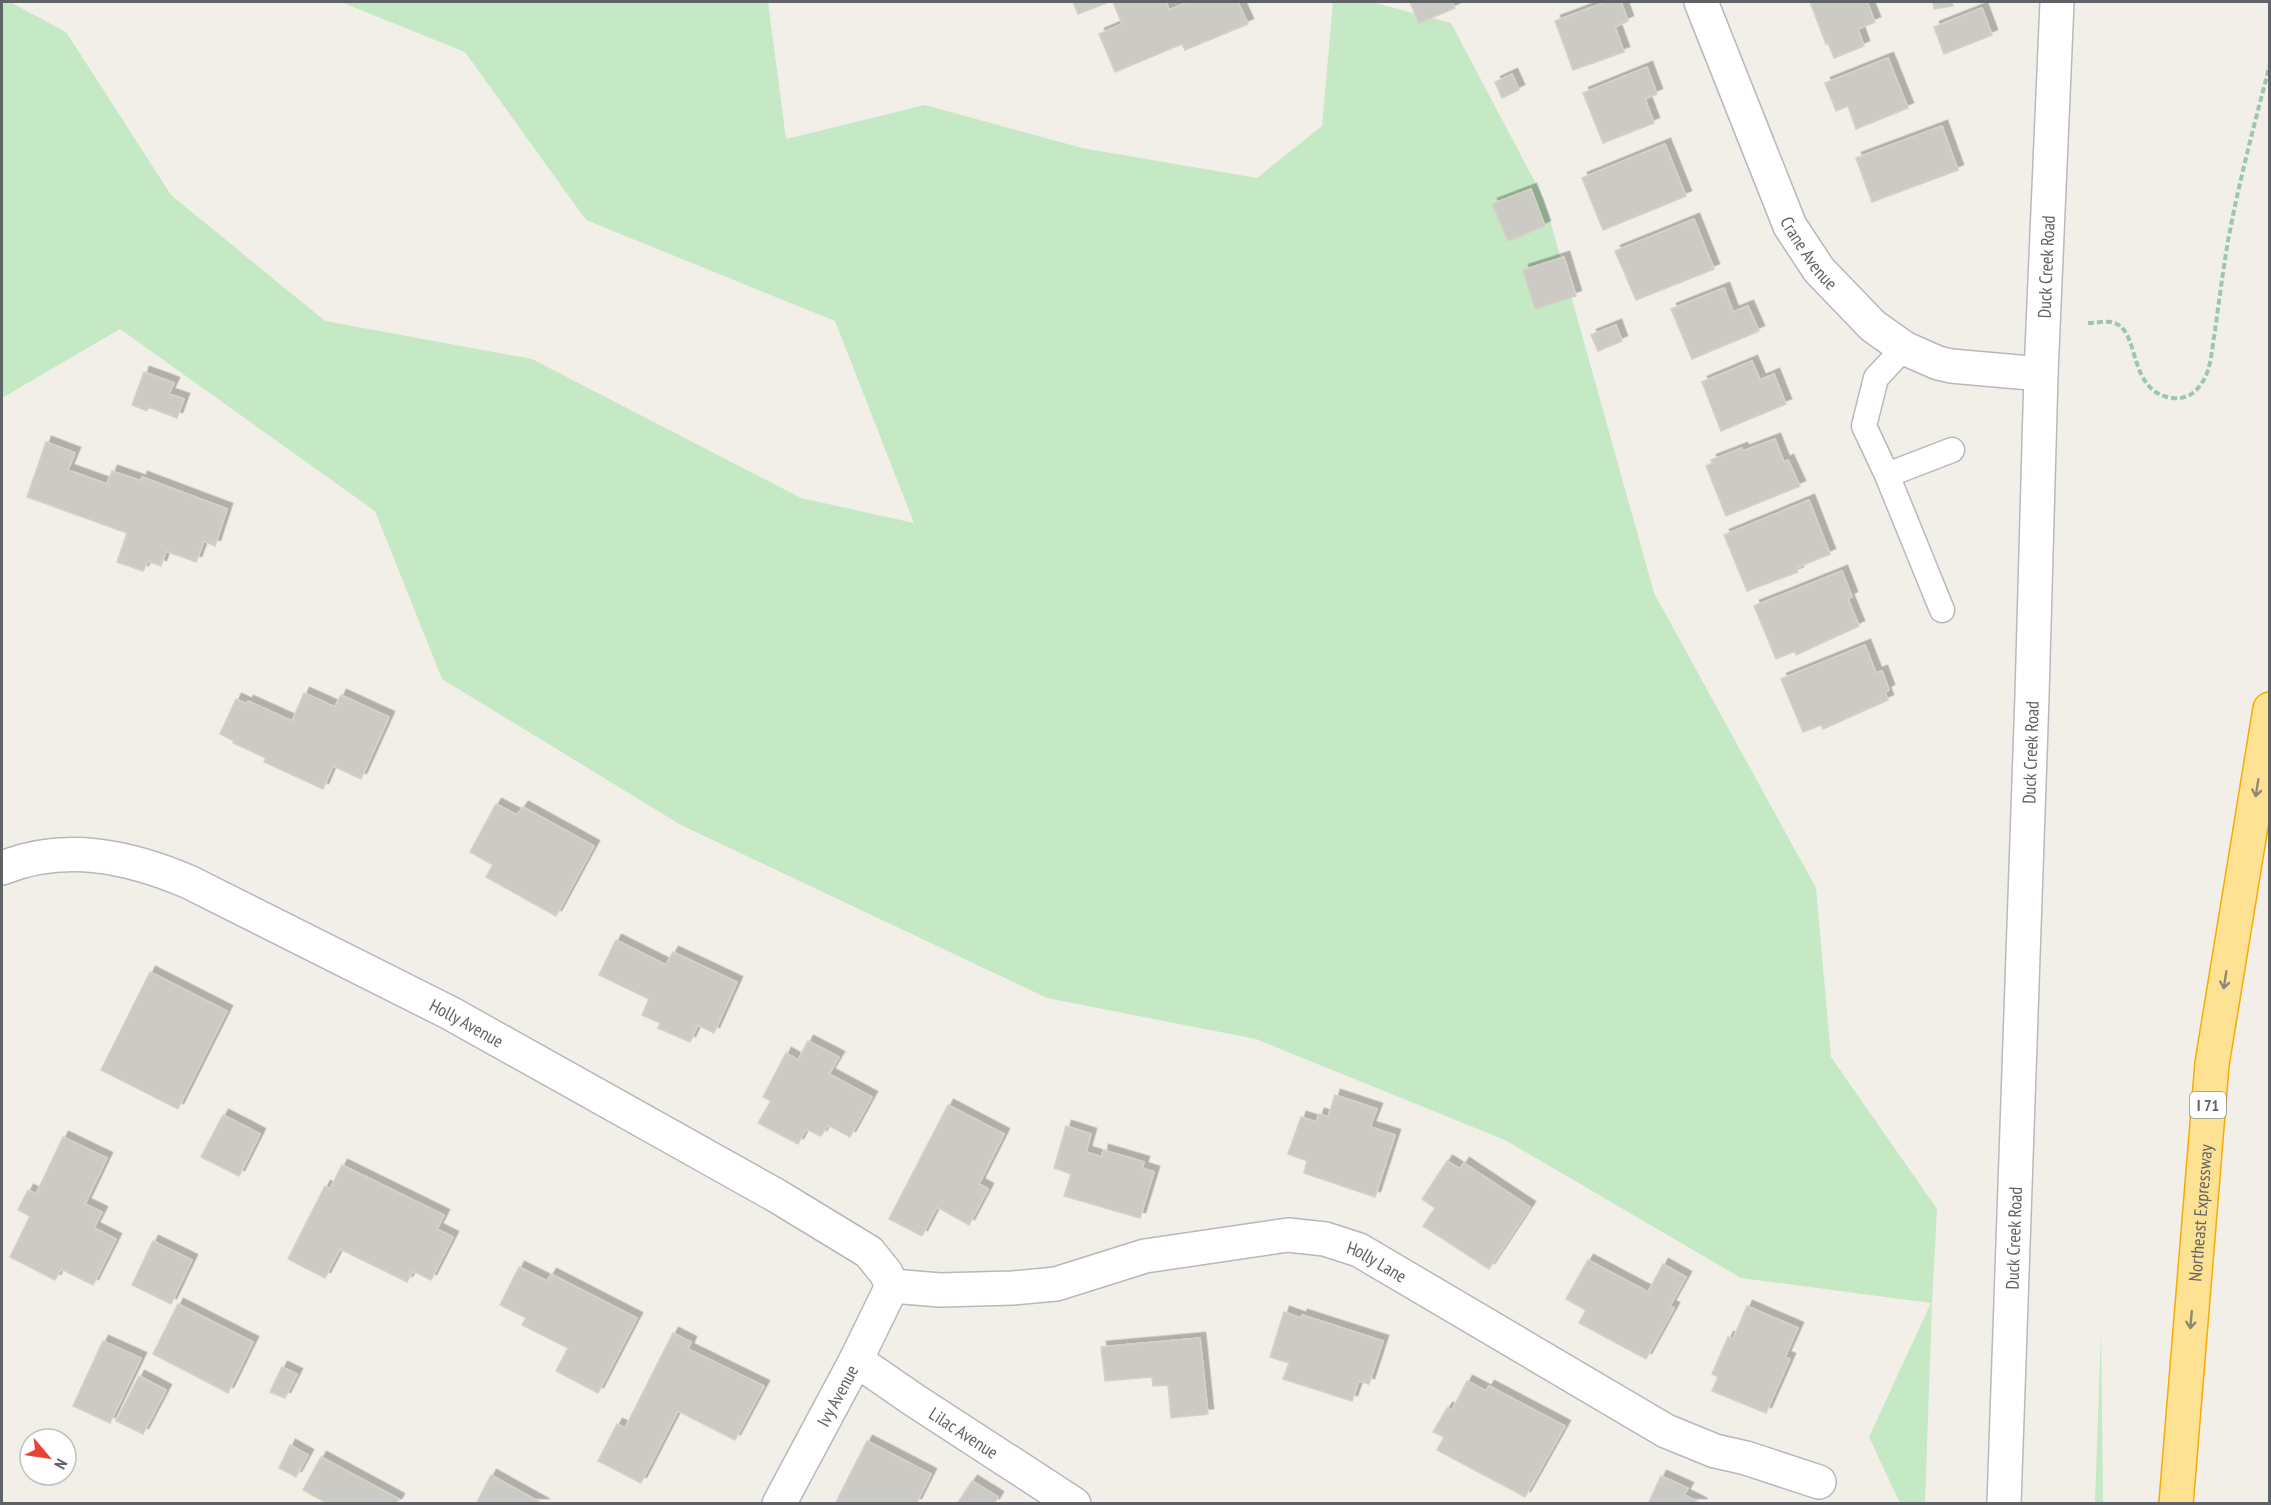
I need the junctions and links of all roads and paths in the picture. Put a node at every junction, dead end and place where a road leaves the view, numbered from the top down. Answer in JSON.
{"nodes":[{"id":1,"x":1701,"y":2,"type":"edge"},
{"id":2,"x":2057,"y":2,"type":"edge"},
{"id":3,"x":2270,"y":64,"type":"edge"},
{"id":4,"x":2088,"y":323,"type":"dead end"},
{"id":5,"x":1904,"y":348,"type":"junction"},
{"id":6,"x":2041,"y":374,"type":"junction"},
{"id":7,"x":1952,"y":450,"type":"dead end"},
{"id":8,"x":1887,"y":475,"type":"junction"},
{"id":9,"x":1942,"y":610,"type":"dead end"},
{"id":10,"x":2270,"y":709,"type":"edge"},
{"id":11,"x":2,"y":868,"type":"edge"},
{"id":12,"x":892,"y":1286,"type":"junction"},
{"id":13,"x":856,"y":1360,"type":"junction"},
{"id":14,"x":1819,"y":1482,"type":"dead end"},
{"id":15,"x":779,"y":1503,"type":"edge"},
{"id":16,"x":1074,"y":1503,"type":"edge"},
{"id":17,"x":2004,"y":1503,"type":"edge"},
{"id":18,"x":2176,"y":1503,"type":"edge"}],
"edges":[{"from":1,"to":5,"type":"street","name":"Crane Avenue"},
{"from":2,"to":6,"type":"street","name":"Duck Creek Road"},
{"from":3,"to":4,"type":"path"},
{"from":5,"to":6,"type":"street","name":"Crane Avenue"},
{"from":5,"to":8,"type":"lane"},
{"from":6,"to":17,"type":"street","name":"Duck Creek Road"},
{"from":7,"to":8,"type":"lane"},
{"from":8,"to":9,"type":"lane"},
{"from":10,"to":18,"type":"highway","name":"Northeast Expressway","number":"I 71","one_way":true},
{"from":11,"to":12,"type":"street","name":"Holly Avenue"},
{"from":12,"to":13,"type":"street","name":"Ivy Avenue"},
{"from":12,"to":14,"type":"street","name":"Holly Lane"},
{"from":13,"to":15,"type":"street","name":"Ivy Avenue"},
{"from":13,"to":16,"type":"street","name":"Lilac Avenue"}]}
